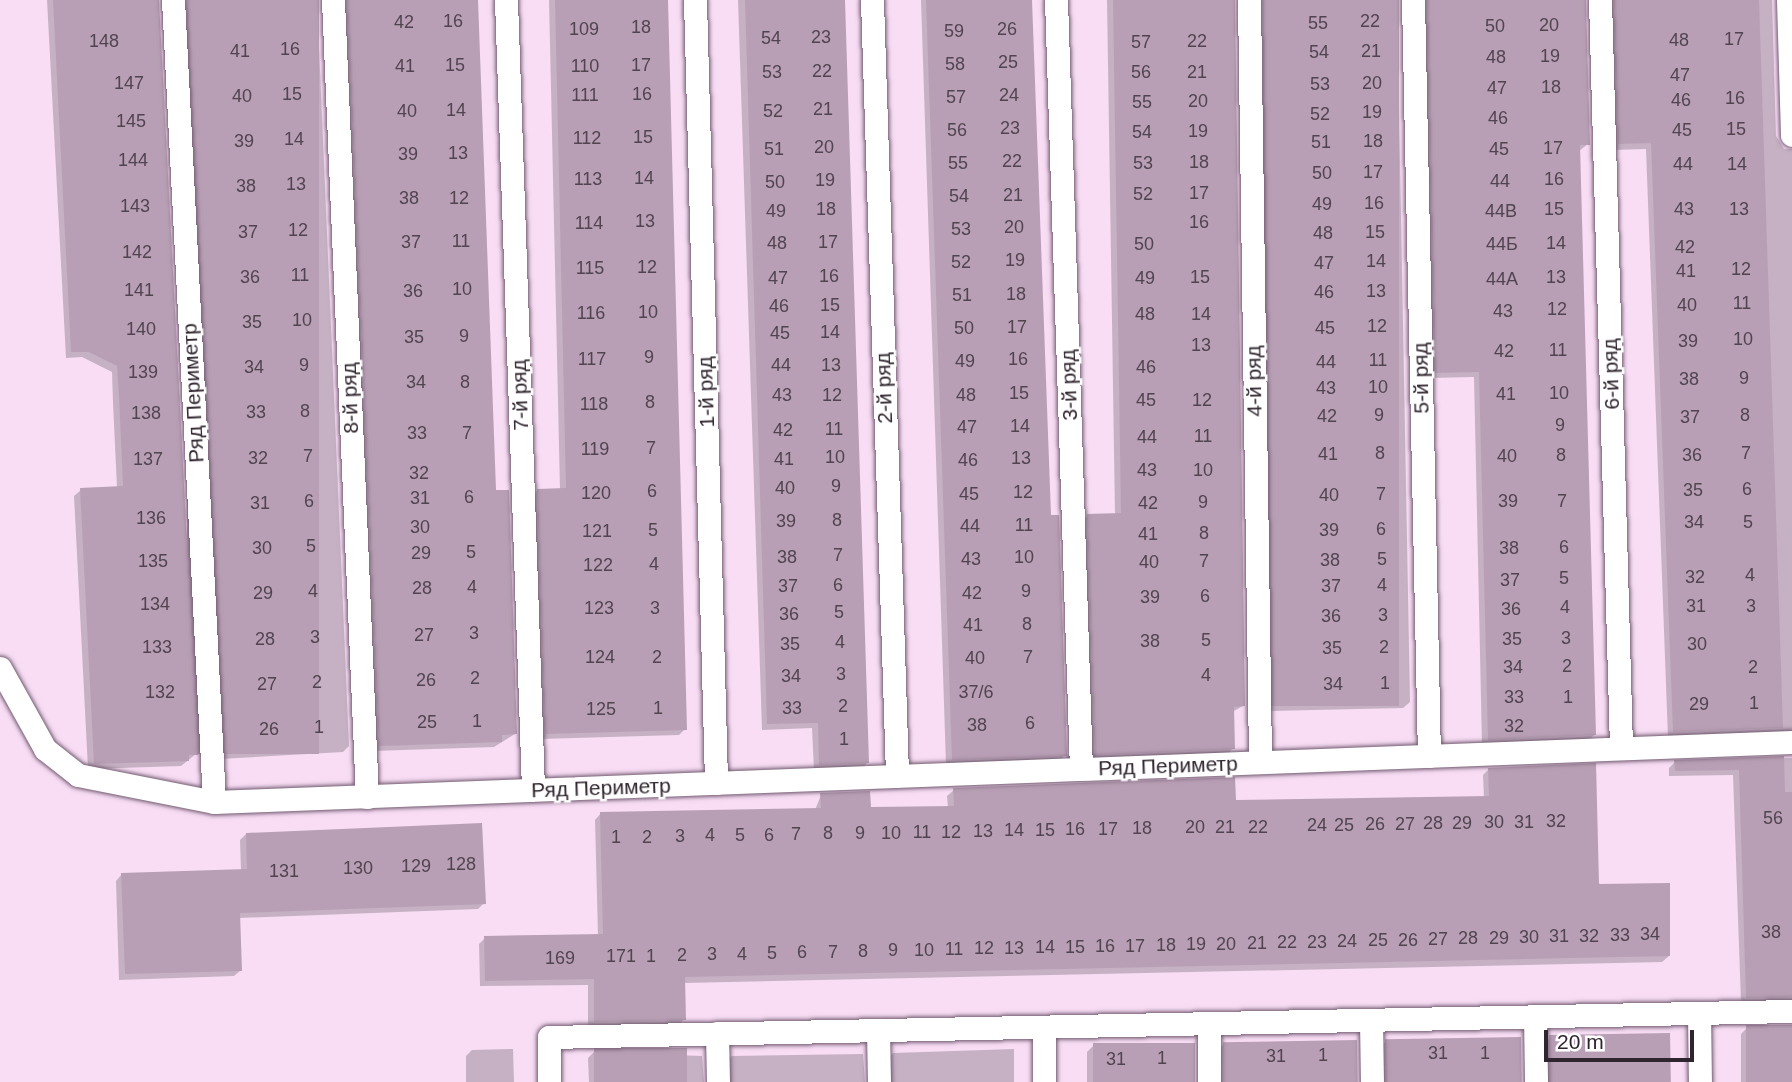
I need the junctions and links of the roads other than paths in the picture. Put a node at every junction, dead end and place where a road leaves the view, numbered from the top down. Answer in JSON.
{"nodes":[{"id":1,"x":173,"y":0,"type":"edge"},
{"id":2,"x":333,"y":0,"type":"edge"},
{"id":3,"x":506,"y":0,"type":"edge"},
{"id":4,"x":695,"y":0,"type":"edge"},
{"id":5,"x":872,"y":0,"type":"edge"},
{"id":6,"x":1056,"y":0,"type":"edge"},
{"id":7,"x":1248,"y":0,"type":"edge"},
{"id":8,"x":1413,"y":0,"type":"edge"},
{"id":9,"x":1600,"y":0,"type":"edge"},
{"id":10,"x":1788,"y":0,"type":"edge"},
{"id":11,"x":1792,"y":135,"type":"edge"},
{"id":12,"x":0,"y":667,"type":"edge"},
{"id":13,"x":1792,"y":742,"type":"edge"},
{"id":14,"x":1621,"y":748,"type":"junction"},
{"id":15,"x":1429,"y":756,"type":"junction"},
{"id":16,"x":1260,"y":762,"type":"junction"},
{"id":17,"x":1082,"y":769,"type":"junction"},
{"id":18,"x":897,"y":776,"type":"junction"},
{"id":19,"x":716,"y":783,"type":"junction"},
{"id":20,"x":533,"y":790,"type":"junction"},
{"id":21,"x":367,"y":797,"type":"junction"},
{"id":22,"x":214,"y":802,"type":"junction"},
{"id":23,"x":1792,"y":1011,"type":"edge"},
{"id":24,"x":1699,"y":1013,"type":"junction"},
{"id":25,"x":1535,"y":1016,"type":"junction"},
{"id":26,"x":1371,"y":1020,"type":"junction"},
{"id":27,"x":1209,"y":1023,"type":"junction"},
{"id":28,"x":1044,"y":1027,"type":"junction"},
{"id":29,"x":878,"y":1030,"type":"junction"},
{"id":30,"x":717,"y":1033,"type":"junction"},
{"id":31,"x":549,"y":1082,"type":"edge"},
{"id":32,"x":718,"y":1082,"type":"edge"},
{"id":33,"x":878,"y":1082,"type":"edge"},
{"id":34,"x":1044,"y":1082,"type":"edge"},
{"id":35,"x":1209,"y":1082,"type":"edge"},
{"id":36,"x":1372,"y":1082,"type":"edge"},
{"id":37,"x":1536,"y":1082,"type":"edge"},
{"id":38,"x":1700,"y":1082,"type":"edge"}],
"edges":[{"from":1,"to":22,"type":"lane","name":"Ряд Периметр"},
{"from":2,"to":21,"type":"lane","name":"8-й ряд"},
{"from":3,"to":20,"type":"lane","name":"7-й ряд"},
{"from":4,"to":19,"type":"lane","name":"1-й ряд"},
{"from":5,"to":18,"type":"lane","name":"2-й ряд"},
{"from":6,"to":17,"type":"lane","name":"3-й ряд"},
{"from":7,"to":16,"type":"lane","name":"4-й ряд"},
{"from":8,"to":15,"type":"lane","name":"5-й ряд"},
{"from":9,"to":14,"type":"lane","name":"6-й ряд"},
{"from":10,"to":11,"type":"lane"},
{"from":12,"to":22,"type":"lane"},
{"from":13,"to":14,"type":"lane","name":"Ряд Периметр"},
{"from":14,"to":15,"type":"lane","name":"Ряд Периметр"},
{"from":15,"to":16,"type":"lane","name":"Ряд Периметр"},
{"from":16,"to":17,"type":"lane","name":"Ряд Периметр"},
{"from":17,"to":18,"type":"lane","name":"Ряд Периметр"},
{"from":18,"to":19,"type":"lane","name":"Ряд Периметр"},
{"from":19,"to":20,"type":"lane","name":"Ряд Периметр"},
{"from":20,"to":21,"type":"lane","name":"Ряд Периметр"},
{"from":21,"to":22,"type":"lane","name":"Ряд Периметр"},
{"from":23,"to":24,"type":"lane"},
{"from":24,"to":25,"type":"lane"},
{"from":24,"to":38,"type":"lane"},
{"from":25,"to":26,"type":"lane"},
{"from":25,"to":37,"type":"lane"},
{"from":26,"to":27,"type":"lane"},
{"from":26,"to":36,"type":"lane"},
{"from":27,"to":28,"type":"lane"},
{"from":27,"to":35,"type":"lane"},
{"from":28,"to":29,"type":"lane"},
{"from":28,"to":34,"type":"lane"},
{"from":29,"to":30,"type":"lane"},
{"from":29,"to":33,"type":"lane"},
{"from":30,"to":31,"type":"lane"},
{"from":30,"to":32,"type":"lane"}]}
